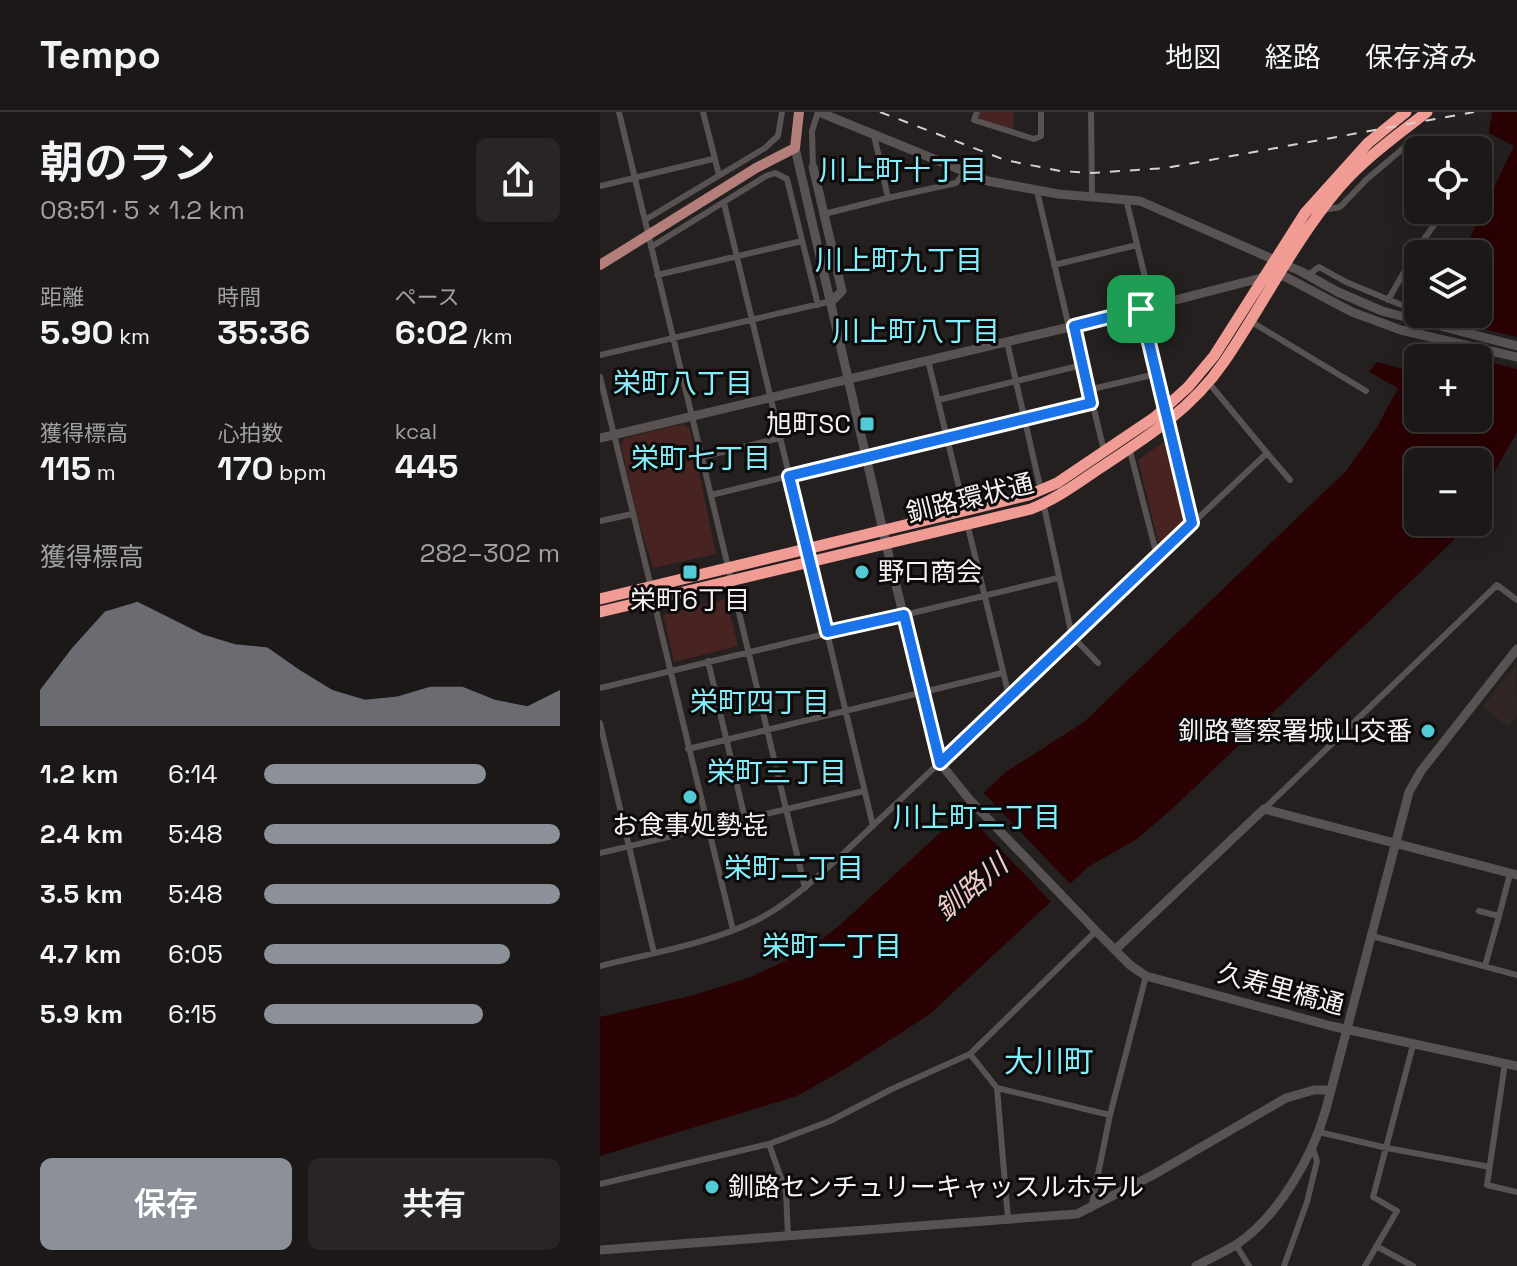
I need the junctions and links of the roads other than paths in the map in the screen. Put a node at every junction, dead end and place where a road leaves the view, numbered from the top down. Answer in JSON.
{"nodes":[{"id":1,"x":619,"y":112,"type":"edge"},
{"id":2,"x":703,"y":112,"type":"edge"},
{"id":3,"x":782,"y":112,"type":"edge"},
{"id":4,"x":799,"y":112,"type":"edge"},
{"id":5,"x":818,"y":112,"type":"edge"},
{"id":6,"x":977,"y":112,"type":"edge"},
{"id":7,"x":1041,"y":112,"type":"edge"},
{"id":8,"x":1091,"y":112,"type":"edge"},
{"id":9,"x":1406,"y":112,"type":"edge"},
{"id":10,"x":1427,"y":112,"type":"edge"},
{"id":11,"x":874,"y":135,"type":"junction"},
{"id":12,"x":795,"y":148,"type":"junction"},
{"id":13,"x":1404,"y":148,"type":"edge"},
{"id":14,"x":713,"y":159,"type":"junction"},
{"id":15,"x":813,"y":167,"type":"joint"},
{"id":16,"x":964,"y":173,"type":"junction"},
{"id":17,"x":719,"y":175,"type":"junction"},
{"id":18,"x":634,"y":178,"type":"junction"},
{"id":19,"x":600,"y":186,"type":"edge"},
{"id":20,"x":1037,"y":191,"type":"junction"},
{"id":21,"x":1092,"y":196,"type":"junction"},
{"id":22,"x":888,"y":198,"type":"junction"},
{"id":23,"x":1126,"y":199,"type":"junction"},
{"id":24,"x":724,"y":203,"type":"junction"},
{"id":25,"x":1323,"y":210,"type":"junction"},
{"id":26,"x":824,"y":214,"type":"junction"},
{"id":27,"x":645,"y":220,"type":"junction"},
{"id":28,"x":1435,"y":224,"type":"edge"},
{"id":29,"x":648,"y":235,"type":"junction"},
{"id":30,"x":802,"y":241,"type":"junction"},
{"id":31,"x":1137,"y":245,"type":"junction"},
{"id":32,"x":651,"y":247,"type":"junction"},
{"id":33,"x":736,"y":257,"type":"junction"},
{"id":34,"x":1273,"y":261,"type":"junction"},
{"id":35,"x":600,"y":265,"type":"edge"},
{"id":36,"x":1054,"y":265,"type":"junction"},
{"id":37,"x":1283,"y":270,"type":"junction"},
{"id":38,"x":657,"y":275,"type":"junction"},
{"id":39,"x":1308,"y":275,"type":"junction"},
{"id":40,"x":1264,"y":277,"type":"junction"},
{"id":41,"x":1388,"y":300,"type":"junction"},
{"id":42,"x":832,"y":301,"type":"junction"},
{"id":43,"x":818,"y":305,"type":"junction"},
{"id":44,"x":1152,"y":306,"type":"junction"},
{"id":45,"x":1404,"y":306,"type":"dead end"},
{"id":46,"x":1141,"y":309,"type":"junction"},
{"id":47,"x":751,"y":319,"type":"junction"},
{"id":48,"x":1250,"y":321,"type":"junction"},
{"id":49,"x":1072,"y":327,"type":"junction"},
{"id":50,"x":672,"y":338,"type":"junction"},
{"id":51,"x":1007,"y":342,"type":"junction"},
{"id":52,"x":1517,"y":346,"type":"edge"},
{"id":53,"x":600,"y":355,"type":"edge"},
{"id":54,"x":1517,"y":357,"type":"edge"},
{"id":55,"x":928,"y":360,"type":"junction"},
{"id":56,"x":1082,"y":365,"type":"junction"},
{"id":57,"x":1156,"y":374,"type":"junction"},
{"id":58,"x":600,"y":377,"type":"edge"},
{"id":59,"x":850,"y":379,"type":"junction"},
{"id":60,"x":1204,"y":379,"type":"junction"},
{"id":61,"x":1016,"y":382,"type":"junction"},
{"id":62,"x":1088,"y":390,"type":"junction"},
{"id":63,"x":1366,"y":391,"type":"dead end"},
{"id":64,"x":770,"y":396,"type":"junction"},
{"id":65,"x":938,"y":400,"type":"junction"},
{"id":66,"x":1091,"y":403,"type":"junction"},
{"id":67,"x":1164,"y":410,"type":"junction"},
{"id":68,"x":692,"y":415,"type":"junction"},
{"id":69,"x":1025,"y":420,"type":"junction"},
{"id":70,"x":1167,"y":424,"type":"junction"},
{"id":71,"x":614,"y":435,"type":"junction"},
{"id":72,"x":600,"y":438,"type":"edge"},
{"id":73,"x":780,"y":438,"type":"junction"},
{"id":74,"x":947,"y":438,"type":"junction"},
{"id":75,"x":1128,"y":442,"type":"junction"},
{"id":76,"x":1267,"y":453,"type":"junction"},
{"id":77,"x":867,"y":456,"type":"junction"},
{"id":78,"x":702,"y":457,"type":"junction"},
{"id":79,"x":1106,"y":457,"type":"junction"},
{"id":80,"x":789,"y":476,"type":"junction"},
{"id":81,"x":1290,"y":480,"type":"dead end"},
{"id":82,"x":1041,"y":491,"type":"junction"},
{"id":83,"x":711,"y":495,"type":"junction"},
{"id":84,"x":1043,"y":504,"type":"junction"},
{"id":85,"x":632,"y":514,"type":"junction"},
{"id":86,"x":966,"y":517,"type":"junction"},
{"id":87,"x":600,"y":521,"type":"edge"},
{"id":88,"x":1192,"y":523,"type":"junction"},
{"id":89,"x":885,"y":537,"type":"junction"},
{"id":90,"x":808,"y":555,"type":"junction"},
{"id":91,"x":1157,"y":556,"type":"junction"},
{"id":92,"x":730,"y":574,"type":"junction"},
{"id":93,"x":1058,"y":578,"type":"junction"},
{"id":94,"x":652,"y":593,"type":"junction"},
{"id":95,"x":984,"y":596,"type":"junction"},
{"id":96,"x":600,"y":599,"type":"edge"},
{"id":97,"x":1517,"y":600,"type":"edge"},
{"id":98,"x":600,"y":612,"type":"edge"},
{"id":99,"x":904,"y":615,"type":"junction"},
{"id":100,"x":827,"y":632,"type":"junction"},
{"id":101,"x":1072,"y":636,"type":"junction"},
{"id":102,"x":1517,"y":649,"type":"edge"},
{"id":103,"x":749,"y":651,"type":"junction"},
{"id":104,"x":708,"y":661,"type":"junction"},
{"id":105,"x":1098,"y":663,"type":"dead end"},
{"id":106,"x":670,"y":670,"type":"junction"},
{"id":107,"x":1002,"y":673,"type":"junction"},
{"id":108,"x":600,"y":688,"type":"edge"},
{"id":109,"x":924,"y":693,"type":"junction"},
{"id":110,"x":1009,"y":696,"type":"junction"},
{"id":111,"x":846,"y":711,"type":"junction"},
{"id":112,"x":600,"y":723,"type":"edge"},
{"id":113,"x":767,"y":730,"type":"junction"},
{"id":114,"x":726,"y":740,"type":"junction"},
{"id":115,"x":688,"y":749,"type":"junction"},
{"id":116,"x":940,"y":763,"type":"junction"},
{"id":117,"x":864,"y":791,"type":"junction"},
{"id":118,"x":786,"y":809,"type":"junction"},
{"id":119,"x":1264,"y":809,"type":"junction"},
{"id":120,"x":745,"y":819,"type":"junction"},
{"id":121,"x":873,"y":826,"type":"junction"},
{"id":122,"x":707,"y":828,"type":"junction"},
{"id":123,"x":1397,"y":843,"type":"junction"},
{"id":124,"x":629,"y":846,"type":"junction"},
{"id":125,"x":600,"y":853,"type":"edge"},
{"id":126,"x":1513,"y":875,"type":"edge"},
{"id":127,"x":805,"y":888,"type":"junction"},
{"id":128,"x":1479,"y":911,"type":"dead end"},
{"id":129,"x":1499,"y":916,"type":"junction"},
{"id":130,"x":733,"y":930,"type":"junction"},
{"id":131,"x":1096,"y":931,"type":"junction"},
{"id":132,"x":1372,"y":936,"type":"junction"},
{"id":133,"x":1115,"y":950,"type":"junction"},
{"id":134,"x":654,"y":953,"type":"junction"},
{"id":135,"x":600,"y":966,"type":"edge"},
{"id":136,"x":1485,"y":966,"type":"junction"},
{"id":137,"x":1517,"y":975,"type":"edge"},
{"id":138,"x":1146,"y":976,"type":"junction"},
{"id":139,"x":1347,"y":1030,"type":"junction"},
{"id":140,"x":1413,"y":1045,"type":"junction"},
{"id":141,"x":970,"y":1054,"type":"junction"},
{"id":142,"x":1505,"y":1063,"type":"junction"},
{"id":143,"x":1517,"y":1066,"type":"edge"},
{"id":144,"x":997,"y":1088,"type":"junction"},
{"id":145,"x":1330,"y":1090,"type":"junction"},
{"id":146,"x":1110,"y":1115,"type":"junction"},
{"id":147,"x":1319,"y":1132,"type":"junction"},
{"id":148,"x":769,"y":1144,"type":"junction"},
{"id":149,"x":1387,"y":1148,"type":"junction"},
{"id":150,"x":1313,"y":1149,"type":"junction"},
{"id":151,"x":1490,"y":1167,"type":"junction"},
{"id":152,"x":600,"y":1184,"type":"edge"},
{"id":153,"x":1517,"y":1192,"type":"edge"},
{"id":154,"x":1091,"y":1209,"type":"junction"},
{"id":155,"x":1008,"y":1219,"type":"junction"},
{"id":156,"x":788,"y":1236,"type":"junction"},
{"id":157,"x":1236,"y":1245,"type":"junction"},
{"id":158,"x":1376,"y":1246,"type":"junction"},
{"id":159,"x":627,"y":1247,"type":"junction"},
{"id":160,"x":600,"y":1251,"type":"edge"},
{"id":161,"x":1196,"y":1266,"type":"edge"},
{"id":162,"x":1249,"y":1266,"type":"edge"},
{"id":163,"x":1284,"y":1266,"type":"edge"},
{"id":164,"x":1365,"y":1266,"type":"edge"},
{"id":165,"x":1413,"y":1266,"type":"edge"}],
"edges":[{"from":1,"to":18,"type":"street"},
{"from":2,"to":14,"type":"street"},
{"from":3,"to":17,"type":"street"},
{"from":4,"to":12,"type":"main road"},
{"from":5,"to":11,"type":"street"},
{"from":5,"to":15,"type":"street"},
{"from":6,"to":7,"type":"street"},
{"from":8,"to":21,"type":"street"},
{"from":9,"to":34,"type":"highway","name":"釧路環状通"},
{"from":10,"to":25,"type":"highway","name":"釧路環状通"},
{"from":11,"to":16,"type":"street"},
{"from":11,"to":22,"type":"street"},
{"from":12,"to":29,"type":"main road"},
{"from":12,"to":42,"type":"street"},
{"from":13,"to":25,"type":"street"},
{"from":14,"to":17,"type":"street"},
{"from":14,"to":18,"type":"street"},
{"from":15,"to":26,"type":"street"},
{"from":16,"to":20,"type":"street"},
{"from":16,"to":22,"type":"street"},
{"from":17,"to":27,"type":"street"},
{"from":18,"to":19,"type":"street"},
{"from":18,"to":27,"type":"street"},
{"from":20,"to":21,"type":"street"},
{"from":20,"to":36,"type":"street"},
{"from":21,"to":23,"type":"street"},
{"from":22,"to":26,"type":"street"},
{"from":23,"to":31,"type":"street"},
{"from":23,"to":34,"type":"street"},
{"from":24,"to":30,"type":"street"},
{"from":24,"to":32,"type":"street"},
{"from":24,"to":33,"type":"street"},
{"from":25,"to":37,"type":"highway","name":"釧路環状通"},
{"from":26,"to":42,"type":"street"},
{"from":27,"to":29,"type":"street"},
{"from":28,"to":41,"type":"street"},
{"from":29,"to":32,"type":"street"},
{"from":29,"to":35,"type":"main road"},
{"from":30,"to":33,"type":"street"},
{"from":30,"to":43,"type":"street"},
{"from":31,"to":36,"type":"street"},
{"from":31,"to":44,"type":"street"},
{"from":32,"to":38,"type":"street"},
{"from":33,"to":38,"type":"street"},
{"from":33,"to":47,"type":"street"},
{"from":34,"to":37,"type":"street"},
{"from":34,"to":40,"type":"highway","name":"釧路環状通"},
{"from":36,"to":49,"type":"street"},
{"from":37,"to":39,"type":"street"},
{"from":37,"to":40,"type":"street"},
{"from":37,"to":48,"type":"highway","name":"釧路環状通"},
{"from":37,"to":54,"type":"street"},
{"from":38,"to":50,"type":"street"},
{"from":39,"to":41,"type":"street"},
{"from":39,"to":52,"type":"street"},
{"from":40,"to":44,"type":"street"},
{"from":40,"to":60,"type":"highway","name":"釧路環状通"},
{"from":41,"to":45,"type":"street"},
{"from":42,"to":43,"type":"street"},
{"from":42,"to":59,"type":"street"},
{"from":43,"to":47,"type":"street"},
{"from":44,"to":46,"type":"street"},
{"from":46,"to":49,"type":"street"},
{"from":46,"to":57,"type":"street"},
{"from":47,"to":50,"type":"street"},
{"from":47,"to":64,"type":"street"},
{"from":48,"to":60,"type":"highway","name":"釧路環状通"},
{"from":48,"to":63,"type":"street"},
{"from":49,"to":51,"type":"street"},
{"from":49,"to":56,"type":"street"},
{"from":50,"to":53,"type":"street"},
{"from":50,"to":68,"type":"street"},
{"from":51,"to":55,"type":"street"},
{"from":51,"to":61,"type":"street"},
{"from":55,"to":59,"type":"street"},
{"from":55,"to":65,"type":"street"},
{"from":56,"to":61,"type":"street"},
{"from":56,"to":62,"type":"street"},
{"from":57,"to":62,"type":"street"},
{"from":57,"to":67,"type":"street"},
{"from":58,"to":71,"type":"street"},
{"from":59,"to":64,"type":"street"},
{"from":59,"to":77,"type":"street"},
{"from":60,"to":67,"type":"highway","name":"釧路環状通"},
{"from":60,"to":70,"type":"highway","name":"釧路環状通"},
{"from":60,"to":76,"type":"street"},
{"from":61,"to":65,"type":"street"},
{"from":61,"to":69,"type":"street"},
{"from":62,"to":66,"type":"street"},
{"from":64,"to":68,"type":"street"},
{"from":64,"to":73,"type":"street"},
{"from":65,"to":74,"type":"street"},
{"from":66,"to":69,"type":"street"},
{"from":66,"to":79,"type":"street"},
{"from":67,"to":70,"type":"street"},
{"from":67,"to":75,"type":"highway","name":"釧路環状通"},
{"from":68,"to":71,"type":"street"},
{"from":68,"to":78,"type":"street"},
{"from":69,"to":74,"type":"street"},
{"from":69,"to":82,"type":"street"},
{"from":70,"to":75,"type":"highway","name":"釧路環状通"},
{"from":70,"to":88,"type":"street"},
{"from":71,"to":72,"type":"street"},
{"from":71,"to":85,"type":"street"},
{"from":73,"to":78,"type":"street"},
{"from":73,"to":80,"type":"street"},
{"from":74,"to":77,"type":"street"},
{"from":74,"to":86,"type":"street"},
{"from":75,"to":79,"type":"highway","name":"釧路環状通"},
{"from":75,"to":91,"type":"street"},
{"from":76,"to":81,"type":"street"},
{"from":76,"to":88,"type":"street"},
{"from":77,"to":80,"type":"street"},
{"from":77,"to":89,"type":"street"},
{"from":78,"to":83,"type":"street"},
{"from":79,"to":82,"type":"highway","name":"釧路環状通"},
{"from":79,"to":84,"type":"highway","name":"釧路環状通"},
{"from":80,"to":83,"type":"street"},
{"from":80,"to":90,"type":"street"},
{"from":82,"to":84,"type":"street"},
{"from":82,"to":86,"type":"highway","name":"釧路環状通"},
{"from":83,"to":92,"type":"street"},
{"from":84,"to":86,"type":"highway","name":"釧路環状通"},
{"from":84,"to":93,"type":"street"},
{"from":85,"to":87,"type":"street"},
{"from":85,"to":94,"type":"street"},
{"from":86,"to":89,"type":"highway","name":"釧路環状通"},
{"from":86,"to":95,"type":"street"},
{"from":88,"to":91,"type":"street"},
{"from":89,"to":90,"type":"highway","name":"釧路環状通"},
{"from":89,"to":99,"type":"street"},
{"from":90,"to":92,"type":"highway","name":"釧路環状通"},
{"from":90,"to":100,"type":"street"},
{"from":91,"to":101,"type":"street"},
{"from":92,"to":94,"type":"highway","name":"釧路環状通"},
{"from":92,"to":103,"type":"street"},
{"from":93,"to":95,"type":"street"},
{"from":93,"to":101,"type":"street"},
{"from":94,"to":96,"type":"highway","name":"釧路環状通"},
{"from":94,"to":98,"type":"highway","name":"釧路環状通"},
{"from":94,"to":106,"type":"street"},
{"from":95,"to":99,"type":"street"},
{"from":95,"to":107,"type":"street"},
{"from":97,"to":119,"type":"street"},
{"from":99,"to":100,"type":"street"},
{"from":99,"to":109,"type":"street"},
{"from":100,"to":103,"type":"street"},
{"from":100,"to":111,"type":"street"},
{"from":101,"to":105,"type":"street"},
{"from":101,"to":110,"type":"street"},
{"from":102,"to":123,"type":"street"},
{"from":103,"to":104,"type":"street"},
{"from":103,"to":113,"type":"street"},
{"from":104,"to":106,"type":"street"},
{"from":104,"to":114,"type":"street"},
{"from":106,"to":108,"type":"street"},
{"from":106,"to":115,"type":"street"},
{"from":107,"to":109,"type":"street"},
{"from":107,"to":110,"type":"street"},
{"from":109,"to":111,"type":"street"},
{"from":109,"to":116,"type":"street"},
{"from":110,"to":116,"type":"street"},
{"from":111,"to":113,"type":"street"},
{"from":111,"to":117,"type":"street"},
{"from":112,"to":124,"type":"street"},
{"from":113,"to":114,"type":"street"},
{"from":113,"to":118,"type":"street"},
{"from":114,"to":115,"type":"street"},
{"from":114,"to":120,"type":"street"},
{"from":115,"to":122,"type":"street"},
{"from":116,"to":121,"type":"street"},
{"from":116,"to":131,"type":"street","name":"久寿里橋通"},
{"from":117,"to":118,"type":"street"},
{"from":117,"to":121,"type":"street"},
{"from":118,"to":120,"type":"street"},
{"from":118,"to":127,"type":"street"},
{"from":119,"to":123,"type":"street"},
{"from":119,"to":133,"type":"street"},
{"from":120,"to":122,"type":"street"},
{"from":121,"to":127,"type":"street"},
{"from":122,"to":124,"type":"street"},
{"from":122,"to":130,"type":"street"},
{"from":123,"to":126,"type":"street"},
{"from":123,"to":132,"type":"street"},
{"from":124,"to":125,"type":"street"},
{"from":124,"to":134,"type":"street"},
{"from":126,"to":129,"type":"street"},
{"from":127,"to":130,"type":"street"},
{"from":128,"to":129,"type":"street"},
{"from":129,"to":136,"type":"street"},
{"from":130,"to":134,"type":"street"},
{"from":131,"to":133,"type":"street","name":"久寿里橋通"},
{"from":131,"to":141,"type":"street"},
{"from":132,"to":136,"type":"street"},
{"from":132,"to":139,"type":"street"},
{"from":133,"to":138,"type":"street","name":"久寿里橋通"},
{"from":134,"to":135,"type":"street"},
{"from":136,"to":137,"type":"street"},
{"from":138,"to":139,"type":"street","name":"久寿里橋通"},
{"from":138,"to":146,"type":"street"},
{"from":139,"to":140,"type":"street","name":"久寿里橋通"},
{"from":139,"to":145,"type":"street"},
{"from":140,"to":142,"type":"street","name":"久寿里橋通"},
{"from":140,"to":149,"type":"street"},
{"from":141,"to":144,"type":"street"},
{"from":141,"to":148,"type":"street"},
{"from":142,"to":143,"type":"street","name":"久寿里橋通"},
{"from":142,"to":151,"type":"street"},
{"from":144,"to":146,"type":"street"},
{"from":144,"to":155,"type":"street"},
{"from":145,"to":147,"type":"street"},
{"from":145,"to":154,"type":"street"},
{"from":146,"to":154,"type":"street"},
{"from":147,"to":149,"type":"street"},
{"from":147,"to":150,"type":"street"},
{"from":148,"to":152,"type":"street"},
{"from":148,"to":156,"type":"street"},
{"from":149,"to":151,"type":"street"},
{"from":149,"to":158,"type":"street"},
{"from":150,"to":157,"type":"street"},
{"from":150,"to":163,"type":"street"},
{"from":151,"to":153,"type":"street"},
{"from":154,"to":155,"type":"street"},
{"from":155,"to":156,"type":"street"},
{"from":156,"to":159,"type":"street"},
{"from":157,"to":161,"type":"street"},
{"from":157,"to":162,"type":"street"},
{"from":158,"to":164,"type":"street"},
{"from":158,"to":165,"type":"street"},
{"from":159,"to":160,"type":"street"},
{"from":159,"to":160,"type":"street"}]}
